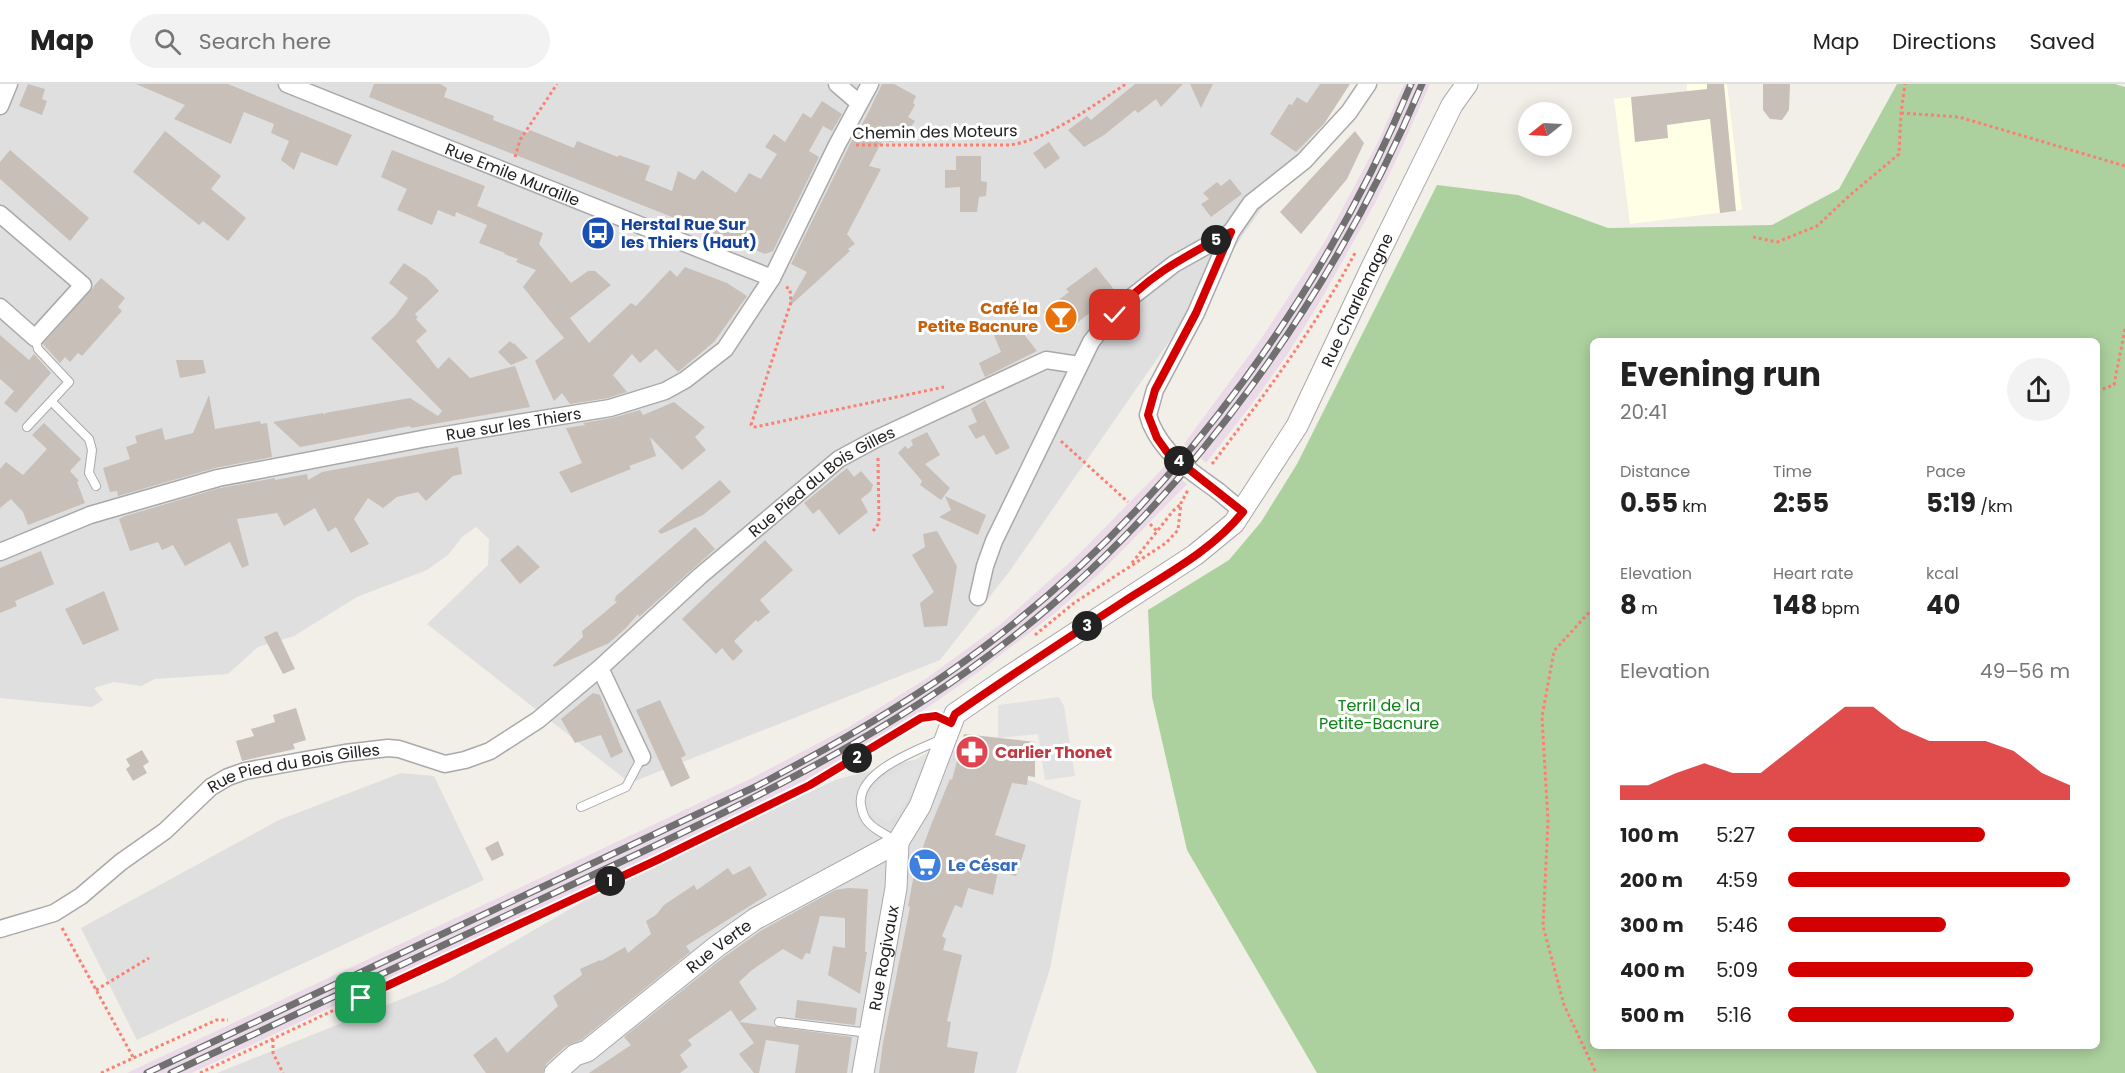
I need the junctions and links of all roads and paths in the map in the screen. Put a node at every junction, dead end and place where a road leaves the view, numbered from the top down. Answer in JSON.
{"nodes":[{"id":1,"x":9,"y":84,"type":"edge"},
{"id":2,"x":287,"y":84,"type":"edge"},
{"id":3,"x":557,"y":84,"type":"edge"},
{"id":4,"x":837,"y":84,"type":"edge"},
{"id":5,"x":870,"y":84,"type":"edge"},
{"id":6,"x":1126,"y":84,"type":"edge"},
{"id":7,"x":1368,"y":84,"type":"edge"},
{"id":8,"x":1467,"y":84,"type":"edge"},
{"id":9,"x":1905,"y":84,"type":"edge"},
{"id":10,"x":859,"y":103,"type":"junction"},
{"id":11,"x":0,"y":106,"type":"edge"},
{"id":12,"x":1901,"y":113,"type":"junction"},
{"id":13,"x":837,"y":145,"type":"junction"},
{"id":14,"x":2125,"y":166,"type":"edge"},
{"id":15,"x":509,"y":173,"type":"junction"},
{"id":16,"x":0,"y":214,"type":"edge"},
{"id":17,"x":1231,"y":232,"type":"junction"},
{"id":18,"x":1753,"y":237,"type":"dead end"},
{"id":19,"x":1358,"y":248,"type":"dead end"},
{"id":20,"x":772,"y":278,"type":"junction"},
{"id":21,"x":0,"y":307,"type":"edge"},
{"id":22,"x":2125,"y":329,"type":"edge"},
{"id":23,"x":35,"y":338,"type":"junction"},
{"id":24,"x":1079,"y":365,"type":"junction"},
{"id":25,"x":950,"y":386,"type":"dead end"},
{"id":26,"x":2100,"y":390,"type":"edge"},
{"id":27,"x":52,"y":402,"type":"junction"},
{"id":28,"x":27,"y":427,"type":"dead end"},
{"id":29,"x":1048,"y":429,"type":"junction"},
{"id":30,"x":876,"y":439,"type":"junction"},
{"id":31,"x":1212,"y":464,"type":"dead end"},
{"id":32,"x":96,"y":486,"type":"dead end"},
{"id":33,"x":1188,"y":490,"type":"dead end"},
{"id":34,"x":1128,"y":502,"type":"dead end"},
{"id":35,"x":1181,"y":503,"type":"junction"},
{"id":36,"x":1243,"y":512,"type":"junction"},
{"id":37,"x":1150,"y":524,"type":"dead end"},
{"id":38,"x":873,"y":531,"type":"dead end"},
{"id":39,"x":1158,"y":531,"type":"junction"},
{"id":40,"x":0,"y":552,"type":"edge"},
{"id":41,"x":1131,"y":565,"type":"junction"},
{"id":42,"x":978,"y":597,"type":"dead end"},
{"id":43,"x":1590,"y":611,"type":"edge"},
{"id":44,"x":1030,"y":639,"type":"dead end"},
{"id":45,"x":600,"y":668,"type":"junction"},
{"id":46,"x":949,"y":730,"type":"junction"},
{"id":47,"x":642,"y":757,"type":"joint"},
{"id":48,"x":580,"y":807,"type":"dead end"},
{"id":49,"x":898,"y":842,"type":"junction"},
{"id":50,"x":863,"y":862,"type":"junction"},
{"id":51,"x":897,"y":875,"type":"junction"},
{"id":52,"x":54,"y":913,"type":"junction"},
{"id":53,"x":0,"y":929,"type":"edge"},
{"id":54,"x":149,"y":958,"type":"dead end"},
{"id":55,"x":96,"y":990,"type":"junction"},
{"id":56,"x":228,"y":1020,"type":"dead end"},
{"id":57,"x":779,"y":1022,"type":"dead end"},
{"id":58,"x":870,"y":1033,"type":"junction"},
{"id":59,"x":273,"y":1039,"type":"junction"},
{"id":60,"x":133,"y":1057,"type":"junction"},
{"id":61,"x":100,"y":1073,"type":"edge"},
{"id":62,"x":200,"y":1073,"type":"edge"},
{"id":63,"x":283,"y":1073,"type":"edge"},
{"id":64,"x":555,"y":1073,"type":"edge"},
{"id":65,"x":863,"y":1073,"type":"edge"},
{"id":66,"x":1596,"y":1073,"type":"edge"}],
"edges":[{"from":1,"to":11,"type":"street"},
{"from":2,"to":15,"type":"street","name":"Rue Emile Muraille"},
{"from":3,"to":15,"type":"path"},
{"from":4,"to":10,"type":"street"},
{"from":5,"to":10,"type":"street","name":"Rue sur les Thiers"},
{"from":6,"to":13,"type":"path","name":"Chemin des Moteurs"},
{"from":7,"to":17,"type":"street"},
{"from":8,"to":36,"type":"street","name":"Rue Charlemagne"},
{"from":9,"to":12,"type":"path"},
{"from":10,"to":13,"type":"street","name":"Rue sur les Thiers"},
{"from":12,"to":14,"type":"path"},
{"from":12,"to":18,"type":"path"},
{"from":13,"to":20,"type":"street","name":"Rue sur les Thiers"},
{"from":15,"to":20,"type":"street","name":"Rue Emile Muraille"},
{"from":16,"to":23,"type":"street"},
{"from":17,"to":24,"type":"street"},
{"from":17,"to":36,"type":"street","bridge":true},
{"from":19,"to":31,"type":"path"},
{"from":20,"to":25,"type":"path"},
{"from":20,"to":40,"type":"street","name":"Rue sur les Thiers"},
{"from":21,"to":23,"type":"street"},
{"from":22,"to":26,"type":"path"},
{"from":23,"to":27,"type":"lane"},
{"from":24,"to":29,"type":"street"},
{"from":24,"to":30,"type":"street","name":"Rue Pied du Bois Gilles"},
{"from":27,"to":28,"type":"lane"},
{"from":27,"to":32,"type":"lane"},
{"from":29,"to":34,"type":"path"},
{"from":29,"to":42,"type":"street"},
{"from":30,"to":38,"type":"path"},
{"from":30,"to":45,"type":"street","name":"Rue Pied du Bois Gilles"},
{"from":33,"to":35,"type":"path"},
{"from":35,"to":39,"type":"path"},
{"from":35,"to":41,"type":"path"},
{"from":36,"to":46,"type":"street","name":"Rue Charlemagne"},
{"from":37,"to":39,"type":"path"},
{"from":39,"to":41,"type":"path"},
{"from":41,"to":44,"type":"path"},
{"from":43,"to":66,"type":"path"},
{"from":45,"to":47,"type":"street"},
{"from":45,"to":52,"type":"street","name":"Rue Pied du Bois Gilles"},
{"from":46,"to":49,"type":"street"},
{"from":46,"to":49,"type":"lane"},
{"from":46,"to":59,"type":"path"},
{"from":47,"to":48,"type":"lane"},
{"from":49,"to":50,"type":"street","name":"Rue Verte"},
{"from":49,"to":51,"type":"street","name":"Rue Rogivaux"},
{"from":50,"to":51,"type":"street"},
{"from":50,"to":64,"type":"street","name":"Rue Verte"},
{"from":51,"to":58,"type":"street","name":"Rue Rogivaux"},
{"from":52,"to":53,"type":"street","name":"Rue Pied du Bois Gilles"},
{"from":52,"to":55,"type":"path"},
{"from":54,"to":55,"type":"path"},
{"from":55,"to":60,"type":"path"},
{"from":56,"to":60,"type":"path"},
{"from":57,"to":58,"type":"lane"},
{"from":58,"to":65,"type":"street","name":"Rue Rogivaux"},
{"from":59,"to":62,"type":"path"},
{"from":59,"to":63,"type":"path"},
{"from":60,"to":61,"type":"path"}]}
